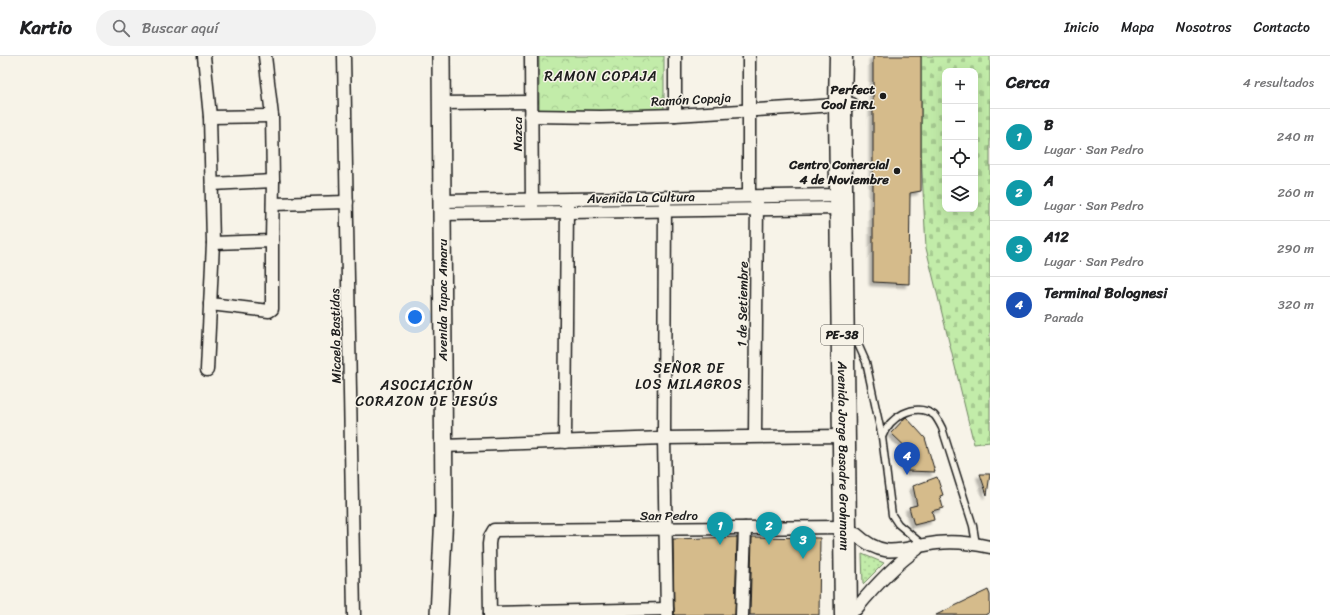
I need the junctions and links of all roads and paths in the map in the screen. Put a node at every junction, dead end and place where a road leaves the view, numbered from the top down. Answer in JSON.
{"nodes":[{"id":1,"x":204,"y":56,"type":"edge"},
{"id":2,"x":265,"y":56,"type":"edge"},
{"id":3,"x":344,"y":56,"type":"edge"},
{"id":4,"x":441,"y":56,"type":"edge"},
{"id":5,"x":531,"y":56,"type":"edge"},
{"id":6,"x":675,"y":56,"type":"edge"},
{"id":7,"x":749,"y":56,"type":"edge"},
{"id":8,"x":841,"y":56,"type":"edge"},
{"id":9,"x":853,"y":56,"type":"edge"},
{"id":10,"x":531,"y":102,"type":"junction"},
{"id":11,"x":441,"y":103,"type":"junction"},
{"id":12,"x":846,"y":104,"type":"junction"},
{"id":13,"x":749,"y":110,"type":"junction"},
{"id":14,"x":675,"y":115,"type":"junction"},
{"id":15,"x":272,"y":116,"type":"junction"},
{"id":16,"x":531,"y":116,"type":"junction"},
{"id":17,"x":210,"y":117,"type":"junction"},
{"id":18,"x":273,"y":181,"type":"junction"},
{"id":19,"x":212,"y":184,"type":"junction"},
{"id":20,"x":753,"y":196,"type":"junction"},
{"id":21,"x":665,"y":197,"type":"junction"},
{"id":22,"x":532,"y":199,"type":"junction"},
{"id":23,"x":568,"y":199,"type":"junction"},
{"id":24,"x":347,"y":202,"type":"junction"},
{"id":25,"x":841,"y":202,"type":"junction"},
{"id":26,"x":273,"y":204,"type":"junction"},
{"id":27,"x":442,"y":207,"type":"junction"},
{"id":28,"x":758,"y":210,"type":"junction"},
{"id":29,"x":664,"y":211,"type":"junction"},
{"id":30,"x":567,"y":212,"type":"junction"},
{"id":31,"x":532,"y":213,"type":"junction"},
{"id":32,"x":272,"y":241,"type":"junction"},
{"id":33,"x":213,"y":243,"type":"junction"},
{"id":34,"x":210,"y":304,"type":"junction"},
{"id":35,"x":854,"y":335,"type":"junction"},
{"id":36,"x":207,"y":370,"type":"dead end"},
{"id":37,"x":755,"y":436,"type":"junction"},
{"id":38,"x":843,"y":436,"type":"junction"},
{"id":39,"x":882,"y":437,"type":"junction"},
{"id":40,"x":664,"y":438,"type":"junction"},
{"id":41,"x":565,"y":442,"type":"junction"},
{"id":42,"x":443,"y":446,"type":"junction"},
{"id":43,"x":745,"y":528,"type":"junction"},
{"id":44,"x":665,"y":529,"type":"junction"},
{"id":45,"x":850,"y":531,"type":"junction"},
{"id":46,"x":976,"y":544,"type":"junction"},
{"id":47,"x":923,"y":545,"type":"junction"},
{"id":48,"x":990,"y":546,"type":"edge"},
{"id":49,"x":667,"y":612,"type":"edge"},
{"id":50,"x":852,"y":613,"type":"edge"},
{"id":51,"x":490,"y":614,"type":"edge"},
{"id":52,"x":354,"y":615,"type":"edge"},
{"id":53,"x":439,"y":615,"type":"edge"},
{"id":54,"x":742,"y":615,"type":"edge"}],
"edges":[{"from":1,"to":17,"type":"street"},
{"from":2,"to":15,"type":"street"},
{"from":3,"to":24,"type":"street","name":"Micaela Bastidas"},
{"from":4,"to":11,"type":"street","name":"Avenida Tupac Amaru"},
{"from":5,"to":10,"type":"street","name":"Nazca"},
{"from":6,"to":14,"type":"street"},
{"from":7,"to":13,"type":"street","name":"1 de Setiembre"},
{"from":8,"to":12,"type":"highway","name":"Avenida Jorge Basadre Grohmann","number":"PE-38"},
{"from":9,"to":12,"type":"highway","name":"Avenida Jorge Basadre Grohmann","number":"PE-38"},
{"from":10,"to":11,"type":"street"},
{"from":10,"to":16,"type":"street","name":"Nazca"},
{"from":11,"to":27,"type":"street","name":"Avenida Tupac Amaru"},
{"from":12,"to":13,"type":"street","name":"Ramón Copaja"},
{"from":12,"to":25,"type":"highway","name":"Avenida Jorge Basadre Grohmann","number":"PE-38"},
{"from":12,"to":35,"type":"highway","name":"Avenida Jorge Basadre Grohmann","number":"PE-38"},
{"from":13,"to":14,"type":"street","name":"Ramón Copaja"},
{"from":13,"to":20,"type":"street","name":"1 de Setiembre"},
{"from":14,"to":16,"type":"street","name":"Ramón Copaja"},
{"from":15,"to":17,"type":"street"},
{"from":15,"to":18,"type":"street"},
{"from":16,"to":22,"type":"street","name":"Nazca"},
{"from":17,"to":19,"type":"street"},
{"from":18,"to":19,"type":"street"},
{"from":18,"to":26,"type":"street"},
{"from":19,"to":33,"type":"street"},
{"from":20,"to":21,"type":"street","name":"Avenida La Cultura"},
{"from":20,"to":25,"type":"street","name":"Avenida La Cultura"},
{"from":20,"to":28,"type":"street","name":"1 de Setiembre"},
{"from":21,"to":23,"type":"street","name":"Avenida La Cultura"},
{"from":21,"to":29,"type":"street"},
{"from":22,"to":23,"type":"street","name":"Avenida La Cultura"},
{"from":22,"to":27,"type":"street","name":"Avenida La Cultura"},
{"from":22,"to":31,"type":"street","name":"Nazca"},
{"from":23,"to":30,"type":"street"},
{"from":24,"to":26,"type":"street"},
{"from":24,"to":52,"type":"street","name":"Micaela Bastidas"},
{"from":25,"to":28,"type":"street","name":"Avenida La Cultura"},
{"from":25,"to":38,"type":"highway","name":"Avenida Jorge Basadre Grohmann","number":"PE-38"},
{"from":26,"to":32,"type":"street"},
{"from":27,"to":31,"type":"street","name":"Avenida La Cultura"},
{"from":27,"to":42,"type":"street","name":"Avenida Tupac Amaru"},
{"from":28,"to":29,"type":"street","name":"Avenida La Cultura"},
{"from":28,"to":37,"type":"street","name":"1 de Setiembre"},
{"from":29,"to":30,"type":"street","name":"Avenida La Cultura"},
{"from":29,"to":40,"type":"street"},
{"from":30,"to":31,"type":"street","name":"Avenida La Cultura"},
{"from":30,"to":41,"type":"street"},
{"from":32,"to":33,"type":"street"},
{"from":32,"to":34,"type":"street"},
{"from":33,"to":34,"type":"street"},
{"from":34,"to":36,"type":"street"},
{"from":35,"to":39,"type":"lane"},
{"from":35,"to":45,"type":"highway","name":"Avenida Jorge Basadre Grohmann","number":"PE-38"},
{"from":37,"to":38,"type":"street"},
{"from":37,"to":40,"type":"street"},
{"from":38,"to":45,"type":"highway","name":"Avenida Jorge Basadre Grohmann","number":"PE-38"},
{"from":39,"to":46,"type":"lane"},
{"from":39,"to":47,"type":"lane"},
{"from":40,"to":41,"type":"street"},
{"from":40,"to":44,"type":"street"},
{"from":41,"to":42,"type":"street"},
{"from":42,"to":53,"type":"street","name":"Avenida Tupac Amaru"},
{"from":43,"to":44,"type":"street","name":"San Pedro"},
{"from":43,"to":45,"type":"street","name":"San Pedro"},
{"from":43,"to":54,"type":"street"},
{"from":44,"to":49,"type":"street"},
{"from":44,"to":51,"type":"street","name":"San Pedro"},
{"from":45,"to":47,"type":"street"},
{"from":45,"to":50,"type":"highway","name":"Avenida Jorge Basadre Grohmann","number":"PE-38"},
{"from":46,"to":47,"type":"street"},
{"from":46,"to":48,"type":"street"},
{"from":47,"to":50,"type":"street"},
{"from":49,"to":51,"type":"street"}]}
